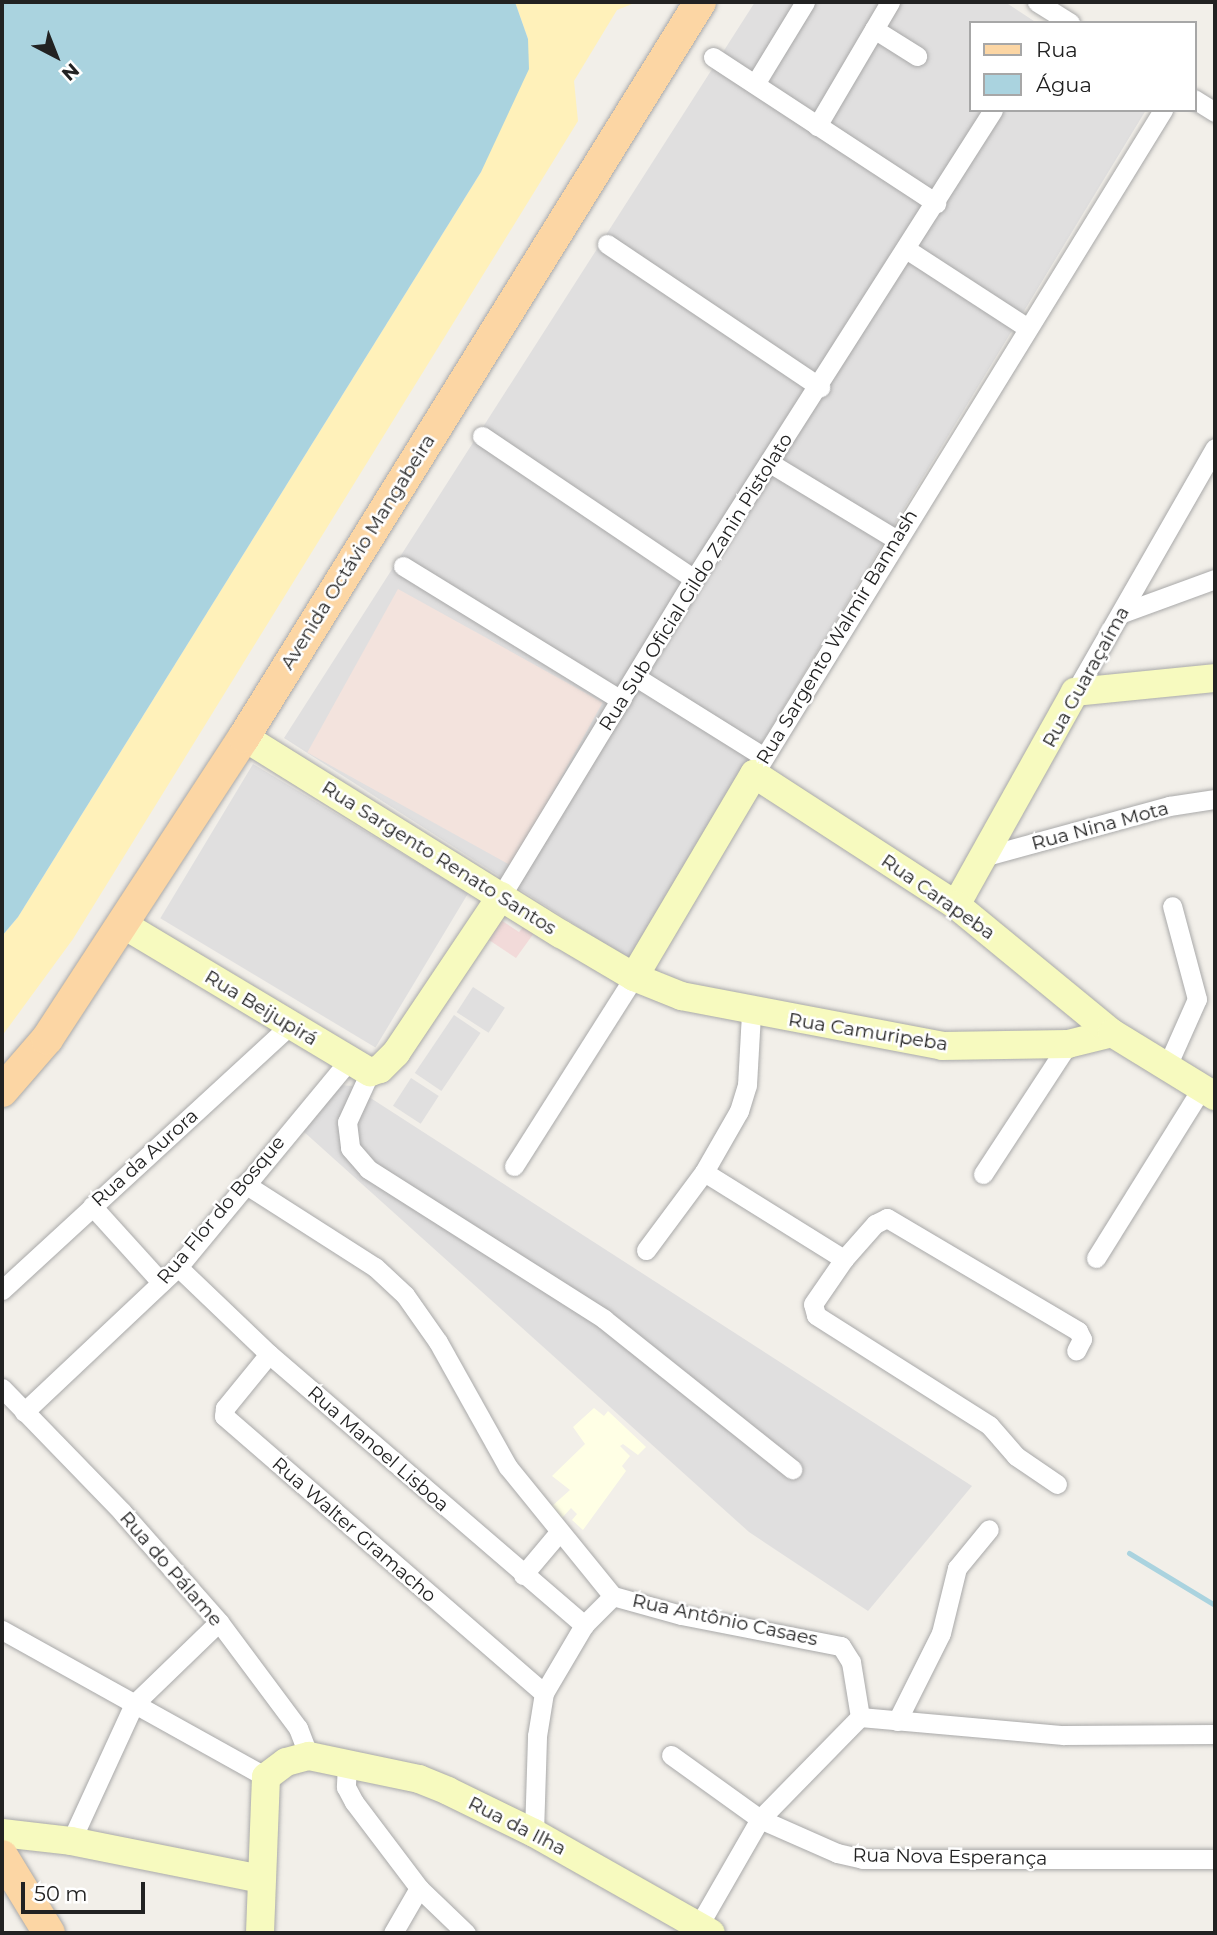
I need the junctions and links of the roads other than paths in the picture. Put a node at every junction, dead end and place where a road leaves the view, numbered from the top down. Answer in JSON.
{"nodes":[{"id":1,"x":700,"y":2,"type":"edge"},
{"id":2,"x":805,"y":2,"type":"edge"},
{"id":3,"x":890,"y":2,"type":"edge"},
{"id":4,"x":874,"y":29,"type":"junction"},
{"id":5,"x":917,"y":56,"type":"dead end"},
{"id":6,"x":713,"y":57,"type":"dead end"},
{"id":7,"x":755,"y":85,"type":"junction"},
{"id":8,"x":1196,"y":100,"type":"edge"},
{"id":9,"x":992,"y":112,"type":"edge"},
{"id":10,"x":1162,"y":112,"type":"edge"},
{"id":11,"x":1215,"y":113,"type":"edge"},
{"id":12,"x":817,"y":126,"type":"junction"},
{"id":13,"x":936,"y":203,"type":"junction"},
{"id":14,"x":607,"y":244,"type":"dead end"},
{"id":15,"x":906,"y":249,"type":"junction"},
{"id":16,"x":1026,"y":327,"type":"junction"},
{"id":17,"x":820,"y":387,"type":"junction"},
{"id":18,"x":482,"y":436,"type":"dead end"},
{"id":19,"x":1215,"y":448,"type":"edge"},
{"id":20,"x":770,"y":463,"type":"junction"},
{"id":21,"x":897,"y":540,"type":"junction"},
{"id":22,"x":403,"y":566,"type":"dead end"},
{"id":23,"x":694,"y":579,"type":"junction"},
{"id":24,"x":1215,"y":579,"type":"edge"},
{"id":25,"x":1122,"y":613,"type":"junction"},
{"id":26,"x":636,"y":677,"type":"junction"},
{"id":27,"x":1215,"y":678,"type":"edge"},
{"id":28,"x":1075,"y":692,"type":"junction"},
{"id":29,"x":621,"y":700,"type":"junction"},
{"id":30,"x":244,"y":737,"type":"junction"},
{"id":31,"x":759,"y":765,"type":"junction"},
{"id":32,"x":1215,"y":799,"type":"edge"},
{"id":33,"x":986,"y":856,"type":"junction"},
{"id":34,"x":501,"y":896,"type":"junction"},
{"id":35,"x":956,"y":905,"type":"junction"},
{"id":36,"x":1172,"y":906,"type":"dead end"},
{"id":37,"x":124,"y":925,"type":"junction"},
{"id":38,"x":634,"y":977,"type":"junction"},
{"id":39,"x":1215,"y":989,"type":"edge"},
{"id":40,"x":1197,"y":999,"type":"junction"},
{"id":41,"x":751,"y":1013,"type":"junction"},
{"id":42,"x":289,"y":1026,"type":"junction"},
{"id":43,"x":1112,"y":1033,"type":"junction"},
{"id":44,"x":1068,"y":1044,"type":"junction"},
{"id":45,"x":1168,"y":1064,"type":"junction"},
{"id":46,"x":360,"y":1065,"type":"junction"},
{"id":47,"x":2,"y":1091,"type":"edge"},
{"id":48,"x":1209,"y":1092,"type":"edge"},
{"id":49,"x":514,"y":1166,"type":"dead end"},
{"id":50,"x":704,"y":1172,"type":"junction"},
{"id":51,"x":983,"y":1174,"type":"dead end"},
{"id":52,"x":245,"y":1184,"type":"junction"},
{"id":53,"x":92,"y":1206,"type":"junction"},
{"id":54,"x":646,"y":1250,"type":"dead end"},
{"id":55,"x":1096,"y":1258,"type":"dead end"},
{"id":56,"x":844,"y":1259,"type":"junction"},
{"id":57,"x":178,"y":1267,"type":"junction"},
{"id":58,"x":161,"y":1282,"type":"junction"},
{"id":59,"x":2,"y":1290,"type":"edge"},
{"id":60,"x":1076,"y":1351,"type":"dead end"},
{"id":61,"x":269,"y":1354,"type":"junction"},
{"id":62,"x":10,"y":1401,"type":"edge"},
{"id":63,"x":792,"y":1469,"type":"dead end"},
{"id":64,"x":1056,"y":1484,"type":"dead end"},
{"id":65,"x":989,"y":1529,"type":"dead end"},
{"id":66,"x":560,"y":1531,"type":"junction"},
{"id":67,"x":523,"y":1575,"type":"junction"},
{"id":68,"x":613,"y":1596,"type":"junction"},
{"id":69,"x":219,"y":1622,"type":"junction"},
{"id":70,"x":584,"y":1625,"type":"junction"},
{"id":71,"x":2,"y":1630,"type":"edge"},
{"id":72,"x":544,"y":1693,"type":"junction"},
{"id":73,"x":134,"y":1704,"type":"junction"},
{"id":74,"x":860,"y":1717,"type":"junction"},
{"id":75,"x":897,"y":1721,"type":"junction"},
{"id":76,"x":1215,"y":1734,"type":"edge"},
{"id":77,"x":671,"y":1755,"type":"dead end"},
{"id":78,"x":309,"y":1756,"type":"junction"},
{"id":79,"x":347,"y":1765,"type":"junction"},
{"id":80,"x":266,"y":1777,"type":"junction"},
{"id":81,"x":760,"y":1819,"type":"junction"},
{"id":82,"x":2,"y":1833,"type":"edge"},
{"id":83,"x":534,"y":1833,"type":"junction"},
{"id":84,"x":71,"y":1841,"type":"junction"},
{"id":85,"x":2,"y":1856,"type":"edge"},
{"id":86,"x":1215,"y":1859,"type":"edge"},
{"id":87,"x":261,"y":1879,"type":"junction"},
{"id":88,"x":419,"y":1888,"type":"junction"},
{"id":89,"x":2,"y":1889,"type":"edge"},
{"id":90,"x":705,"y":1929,"type":"edge"},
{"id":91,"x":29,"y":1933,"type":"edge"},
{"id":92,"x":49,"y":1933,"type":"edge"},
{"id":93,"x":260,"y":1933,"type":"edge"},
{"id":94,"x":393,"y":1933,"type":"edge"},
{"id":95,"x":466,"y":1933,"type":"edge"}],
"edges":[{"from":1,"to":30,"type":"main road","name":"Avenida Octávio Mangabeira"},
{"from":2,"to":7,"type":"street"},
{"from":3,"to":4,"type":"street"},
{"from":4,"to":5,"type":"street"},
{"from":4,"to":12,"type":"street"},
{"from":6,"to":7,"type":"street"},
{"from":7,"to":12,"type":"street"},
{"from":8,"to":11,"type":"street"},
{"from":9,"to":13,"type":"street","name":"Rua Sub Oficial Gildo Zanin Pistolato"},
{"from":10,"to":16,"type":"street","name":"Rua Sargento Walmir Bannash"},
{"from":12,"to":13,"type":"street"},
{"from":13,"to":15,"type":"street","name":"Rua Sub Oficial Gildo Zanin Pistolato"},
{"from":14,"to":17,"type":"street"},
{"from":15,"to":16,"type":"street"},
{"from":15,"to":17,"type":"street","name":"Rua Sub Oficial Gildo Zanin Pistolato"},
{"from":16,"to":21,"type":"street","name":"Rua Sargento Walmir Bannash"},
{"from":17,"to":20,"type":"street","name":"Rua Sub Oficial Gildo Zanin Pistolato"},
{"from":18,"to":23,"type":"street"},
{"from":19,"to":25,"type":"street","name":"Rua Guaraçaíma"},
{"from":20,"to":21,"type":"street"},
{"from":20,"to":23,"type":"street","name":"Rua Sub Oficial Gildo Zanin Pistolato"},
{"from":21,"to":31,"type":"street","name":"Rua Sargento Walmir Bannash"},
{"from":22,"to":29,"type":"street"},
{"from":23,"to":26,"type":"street","name":"Rua Sub Oficial Gildo Zanin Pistolato"},
{"from":24,"to":25,"type":"street"},
{"from":25,"to":28,"type":"street","name":"Rua Guaraçaíma"},
{"from":26,"to":29,"type":"street","name":"Rua Sub Oficial Gildo Zanin Pistolato"},
{"from":26,"to":31,"type":"street","name":"Rua Carapeba"},
{"from":27,"to":28,"type":"main road"},
{"from":28,"to":33,"type":"main road","name":"Rua Guaraçaíma"},
{"from":29,"to":34,"type":"street","name":"Rua Sub Oficial Gildo Zanin Pistolato"},
{"from":30,"to":34,"type":"main road","name":"Rua Sargento Renato Santos"},
{"from":30,"to":37,"type":"main road","name":"Avenida Octávio Mangabeira"},
{"from":31,"to":35,"type":"main road","name":"Rua Carapeba"},
{"from":31,"to":38,"type":"main road","name":"Rua Sargento Walmir Bannash"},
{"from":32,"to":33,"type":"street","name":"Rua Nina Mota"},
{"from":33,"to":35,"type":"main road","name":"Rua Guaraçaíma"},
{"from":34,"to":38,"type":"main road","name":"Rua Sargento Renato Santos"},
{"from":34,"to":46,"type":"main road","name":"Rua Sub Oficial Gildo Zanin Pistolato"},
{"from":35,"to":43,"type":"main road","name":"Rua Carapeba"},
{"from":36,"to":40,"type":"street"},
{"from":37,"to":42,"type":"main road","name":"Rua Beijupirá"},
{"from":37,"to":47,"type":"main road","name":"Avenida Octávio Mangabeira"},
{"from":38,"to":41,"type":"main road","name":"Rua Camuripeba"},
{"from":38,"to":49,"type":"street","name":"Rua Sargento Walmir Bannash"},
{"from":39,"to":40,"type":"street"},
{"from":40,"to":45,"type":"street"},
{"from":41,"to":44,"type":"main road","name":"Rua Camuripeba"},
{"from":41,"to":50,"type":"street"},
{"from":42,"to":46,"type":"main road","name":"Rua Beijupirá"},
{"from":42,"to":53,"type":"street","name":"Rua da Aurora"},
{"from":43,"to":44,"type":"main road","name":"Rua Camuripeba"},
{"from":43,"to":45,"type":"main road"},
{"from":44,"to":51,"type":"street"},
{"from":45,"to":48,"type":"main road"},
{"from":46,"to":52,"type":"street","name":"Rua Flor do Bosque"},
{"from":46,"to":63,"type":"street"},
{"from":48,"to":55,"type":"street"},
{"from":50,"to":54,"type":"street"},
{"from":50,"to":56,"type":"street"},
{"from":52,"to":57,"type":"street","name":"Rua Flor do Bosque"},
{"from":52,"to":66,"type":"street","name":"Rua Antônio Casaes"},
{"from":53,"to":58,"type":"street"},
{"from":53,"to":59,"type":"street","name":"Rua da Aurora"},
{"from":56,"to":60,"type":"street"},
{"from":56,"to":64,"type":"street"},
{"from":57,"to":58,"type":"street","name":"Rua Flor do Bosque"},
{"from":57,"to":61,"type":"street","name":"Rua Manoel Lisboa"},
{"from":58,"to":62,"type":"street","name":"Rua Flor do Bosque"},
{"from":61,"to":67,"type":"street","name":"Rua Manoel Lisboa"},
{"from":61,"to":72,"type":"street","name":"Rua Walter Gramacho"},
{"from":62,"to":69,"type":"street","name":"Rua do Pálame"},
{"from":65,"to":75,"type":"street"},
{"from":66,"to":67,"type":"street"},
{"from":66,"to":68,"type":"street","name":"Rua Antônio Casaes"},
{"from":67,"to":70,"type":"street","name":"Rua Manoel Lisboa"},
{"from":68,"to":70,"type":"street"},
{"from":68,"to":74,"type":"street","name":"Rua Antônio Casaes"},
{"from":69,"to":73,"type":"street"},
{"from":69,"to":78,"type":"street","name":"Rua do Pálame"},
{"from":70,"to":72,"type":"street"},
{"from":71,"to":73,"type":"street"},
{"from":72,"to":83,"type":"street"},
{"from":73,"to":80,"type":"street"},
{"from":73,"to":84,"type":"street"},
{"from":74,"to":75,"type":"street"},
{"from":74,"to":81,"type":"street"},
{"from":75,"to":76,"type":"street"},
{"from":77,"to":81,"type":"street","name":"Rua Nova Esperança"},
{"from":78,"to":79,"type":"main road","name":"Rua da Ilha"},
{"from":78,"to":80,"type":"main road"},
{"from":79,"to":83,"type":"main road","name":"Rua da Ilha"},
{"from":79,"to":88,"type":"street"},
{"from":80,"to":87,"type":"main road"},
{"from":81,"to":86,"type":"street","name":"Rua Nova Esperança"},
{"from":81,"to":90,"type":"street"},
{"from":82,"to":84,"type":"main road"},
{"from":83,"to":90,"type":"main road","name":"Rua da Ilha"},
{"from":84,"to":87,"type":"main road"},
{"from":85,"to":92,"type":"main road"},
{"from":87,"to":93,"type":"main road"},
{"from":88,"to":94,"type":"street"},
{"from":88,"to":95,"type":"street"},
{"from":89,"to":91,"type":"main road"}]}
